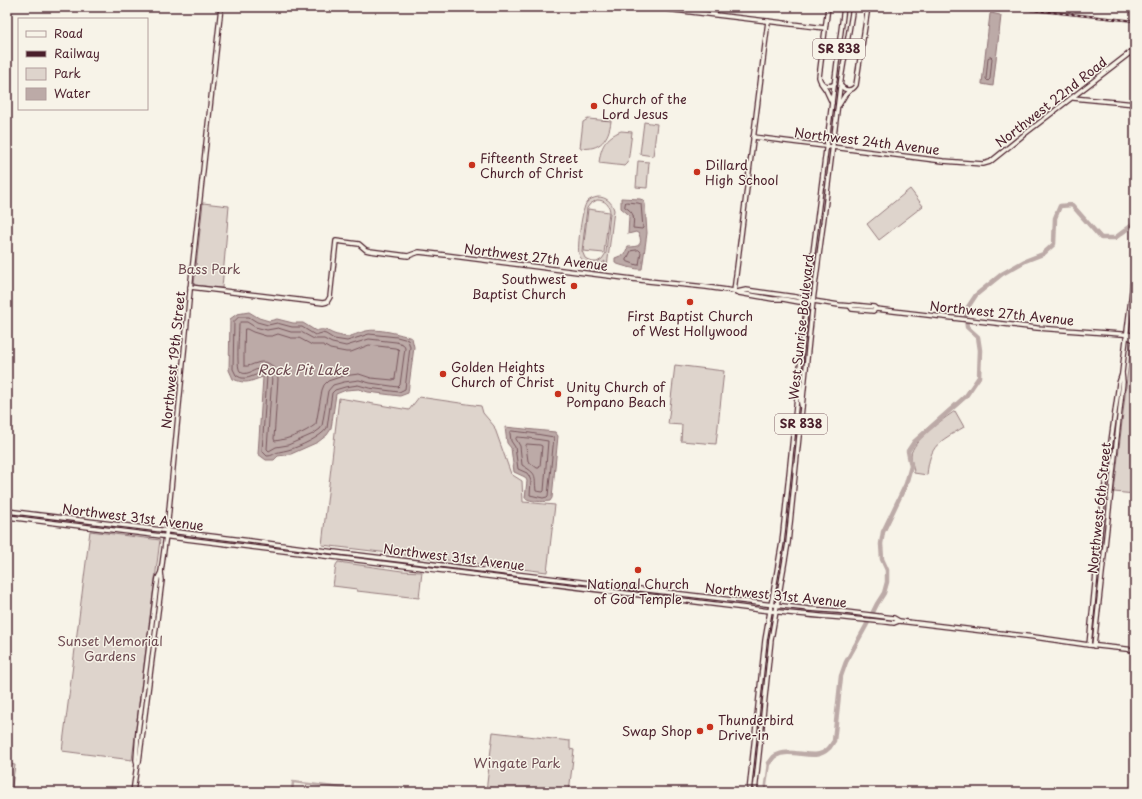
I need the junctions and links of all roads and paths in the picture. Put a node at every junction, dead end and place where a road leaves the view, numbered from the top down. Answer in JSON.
{"nodes":[{"id":1,"x":221,"y":7,"type":"edge"},
{"id":2,"x":649,"y":7,"type":"edge"},
{"id":3,"x":828,"y":7,"type":"edge"},
{"id":4,"x":844,"y":7,"type":"edge"},
{"id":5,"x":853,"y":7,"type":"edge"},
{"id":6,"x":868,"y":7,"type":"edge"},
{"id":7,"x":768,"y":21,"type":"junction"},
{"id":8,"x":825,"y":28,"type":"junction"},
{"id":9,"x":1135,"y":49,"type":"edge"},
{"id":10,"x":821,"y":83,"type":"junction"},
{"id":11,"x":835,"y":84,"type":"junction"},
{"id":12,"x":841,"y":86,"type":"junction"},
{"id":13,"x":850,"y":90,"type":"junction"},
{"id":14,"x":1077,"y":95,"type":"junction"},
{"id":15,"x":1072,"y":98,"type":"junction"},
{"id":16,"x":1080,"y":98,"type":"junction"},
{"id":17,"x":832,"y":104,"type":"junction"},
{"id":18,"x":1135,"y":104,"type":"edge"},
{"id":19,"x":838,"y":108,"type":"junction"},
{"id":20,"x":754,"y":137,"type":"junction"},
{"id":21,"x":827,"y":147,"type":"junction"},
{"id":22,"x":832,"y":148,"type":"junction"},
{"id":23,"x":978,"y":164,"type":"joint"},
{"id":24,"x":1135,"y":266,"type":"edge"},
{"id":25,"x":190,"y":287,"type":"junction"},
{"id":26,"x":735,"y":292,"type":"junction"},
{"id":27,"x":807,"y":300,"type":"junction"},
{"id":28,"x":813,"y":301,"type":"junction"},
{"id":29,"x":1126,"y":335,"type":"junction"},
{"id":30,"x":1135,"y":335,"type":"edge"},
{"id":31,"x":1135,"y":340,"type":"edge"},
{"id":32,"x":1122,"y":373,"type":"junction"},
{"id":33,"x":799,"y":378,"type":"junction"},
{"id":34,"x":802,"y":408,"type":"junction"},
{"id":35,"x":788,"y":488,"type":"junction"},
{"id":36,"x":788,"y":494,"type":"junction"},
{"id":37,"x":793,"y":496,"type":"junction"},
{"id":38,"x":792,"y":504,"type":"junction"},
{"id":39,"x":7,"y":511,"type":"edge"},
{"id":40,"x":7,"y":517,"type":"edge"},
{"id":41,"x":166,"y":531,"type":"junction"},
{"id":42,"x":166,"y":536,"type":"junction"},
{"id":43,"x":342,"y":553,"type":"junction"},
{"id":44,"x":334,"y":558,"type":"junction"},
{"id":45,"x":595,"y":584,"type":"junction"},
{"id":46,"x":585,"y":588,"type":"junction"},
{"id":47,"x":771,"y":605,"type":"junction"},
{"id":48,"x":778,"y":606,"type":"junction"},
{"id":49,"x":770,"y":611,"type":"junction"},
{"id":50,"x":777,"y":612,"type":"junction"},
{"id":51,"x":848,"y":612,"type":"junction"},
{"id":52,"x":840,"y":617,"type":"junction"},
{"id":53,"x":899,"y":621,"type":"junction"},
{"id":54,"x":1088,"y":645,"type":"junction"},
{"id":55,"x":1094,"y":646,"type":"junction"},
{"id":56,"x":1135,"y":650,"type":"edge"},
{"id":57,"x":133,"y":792,"type":"edge"},
{"id":58,"x":749,"y":792,"type":"edge"},
{"id":59,"x":755,"y":792,"type":"edge"}],
"edges":[{"from":1,"to":25,"type":"main road","name":"Northwest 19th Street"},
{"from":2,"to":7,"type":"main road"},
{"from":3,"to":8,"type":"main road"},
{"from":4,"to":11,"type":"main road","name":"West Sunrise Boulevard","number":"SR 838"},
{"from":5,"to":12,"type":"main road","name":"West Sunrise Boulevard","number":"SR 838"},
{"from":6,"to":13,"type":"main road"},
{"from":7,"to":8,"type":"main road"},
{"from":7,"to":20,"type":"main road"},
{"from":8,"to":10,"type":"main road"},
{"from":9,"to":14,"type":"main road","name":"Northwest 22nd Road"},
{"from":10,"to":11,"type":"main road"},
{"from":10,"to":17,"type":"main road"},
{"from":11,"to":17,"type":"main road","name":"West Sunrise Boulevard","number":"SR 838"},
{"from":12,"to":13,"type":"main road"},
{"from":12,"to":19,"type":"main road","name":"West Sunrise Boulevard","number":"SR 838"},
{"from":13,"to":19,"type":"main road"},
{"from":14,"to":15,"type":"main road","name":"Northwest 22nd Road"},
{"from":14,"to":16,"type":"main road"},
{"from":15,"to":16,"type":"main road"},
{"from":15,"to":23,"type":"main road","name":"Northwest 22nd Road"},
{"from":16,"to":18,"type":"main road"},
{"from":17,"to":21,"type":"main road","name":"West Sunrise Boulevard","number":"SR 838"},
{"from":19,"to":22,"type":"main road","name":"West Sunrise Boulevard","number":"SR 838"},
{"from":20,"to":21,"type":"main road","name":"Northwest 24th Avenue"},
{"from":20,"to":26,"type":"main road"},
{"from":21,"to":22,"type":"main road","name":"Northwest 24th Avenue"},
{"from":21,"to":27,"type":"main road","name":"West Sunrise Boulevard","number":"SR 838"},
{"from":22,"to":23,"type":"main road","name":"Northwest 24th Avenue"},
{"from":22,"to":28,"type":"main road","name":"West Sunrise Boulevard","number":"SR 838"},
{"from":24,"to":29,"type":"main road","name":"Northwest 6th Street"},
{"from":25,"to":26,"type":"main road","name":"Northwest 27th Avenue"},
{"from":25,"to":41,"type":"main road","name":"Northwest 19th Street"},
{"from":26,"to":27,"type":"main road","name":"Northwest 27th Avenue"},
{"from":27,"to":28,"type":"main road","name":"Northwest 27th Avenue"},
{"from":27,"to":33,"type":"main road","name":"West Sunrise Boulevard","number":"SR 838"},
{"from":28,"to":29,"type":"main road","name":"Northwest 27th Avenue"},
{"from":28,"to":34,"type":"main road","name":"West Sunrise Boulevard","number":"SR 838"},
{"from":29,"to":30,"type":"main road","name":"Northwest 27th Avenue"},
{"from":29,"to":31,"type":"main road","name":"Northwest 27th Avenue"},
{"from":29,"to":32,"type":"main road","name":"Northwest 6th Street"},
{"from":32,"to":54,"type":"main road","name":"Northwest 6th Street"},
{"from":32,"to":55,"type":"main road","name":"Northwest 6th Street"},
{"from":33,"to":34,"type":"main road"},
{"from":33,"to":35,"type":"main road","name":"West Sunrise Boulevard","number":"SR 838"},
{"from":34,"to":37,"type":"main road","name":"West Sunrise Boulevard","number":"SR 838"},
{"from":35,"to":36,"type":"main road","name":"West Sunrise Boulevard","number":"SR 838"},
{"from":35,"to":37,"type":"main road"},
{"from":36,"to":38,"type":"main road"},
{"from":36,"to":47,"type":"main road","name":"West Sunrise Boulevard","number":"SR 838"},
{"from":37,"to":38,"type":"main road","name":"West Sunrise Boulevard","number":"SR 838"},
{"from":38,"to":48,"type":"main road","name":"West Sunrise Boulevard","number":"SR 838"},
{"from":39,"to":41,"type":"main road","name":"Northwest 31st Avenue"},
{"from":40,"to":42,"type":"main road","name":"Northwest 31st Avenue"},
{"from":41,"to":42,"type":"main road","name":"Northwest 19th Street"},
{"from":41,"to":43,"type":"main road","name":"Northwest 31st Avenue"},
{"from":42,"to":44,"type":"main road","name":"Northwest 31st Avenue"},
{"from":42,"to":57,"type":"main road","name":"Northwest 19th Street"},
{"from":43,"to":44,"type":"main road"},
{"from":43,"to":45,"type":"main road","name":"Northwest 31st Avenue"},
{"from":44,"to":46,"type":"main road","name":"Northwest 31st Avenue"},
{"from":45,"to":46,"type":"main road"},
{"from":45,"to":47,"type":"main road","name":"Northwest 31st Avenue"},
{"from":46,"to":49,"type":"main road","name":"Northwest 31st Avenue"},
{"from":47,"to":48,"type":"main road","name":"Northwest 31st Avenue"},
{"from":47,"to":49,"type":"main road","name":"West Sunrise Boulevard","number":"SR 838"},
{"from":48,"to":50,"type":"main road","name":"West Sunrise Boulevard","number":"SR 838"},
{"from":48,"to":51,"type":"main road","name":"Northwest 31st Avenue"},
{"from":49,"to":50,"type":"main road","name":"Northwest 31st Avenue"},
{"from":49,"to":58,"type":"main road","name":"West Sunrise Boulevard","number":"SR 838"},
{"from":50,"to":52,"type":"main road","name":"Northwest 31st Avenue"},
{"from":50,"to":59,"type":"main road","name":"West Sunrise Boulevard","number":"SR 838"},
{"from":51,"to":52,"type":"main road"},
{"from":51,"to":53,"type":"main road","name":"Northwest 31st Avenue"},
{"from":52,"to":53,"type":"main road","name":"Northwest 31st Avenue"},
{"from":53,"to":54,"type":"main road","name":"Northwest 31st Avenue"},
{"from":54,"to":55,"type":"main road","name":"Northwest 31st Avenue"},
{"from":55,"to":56,"type":"main road","name":"Northwest 31st Avenue"}]}
